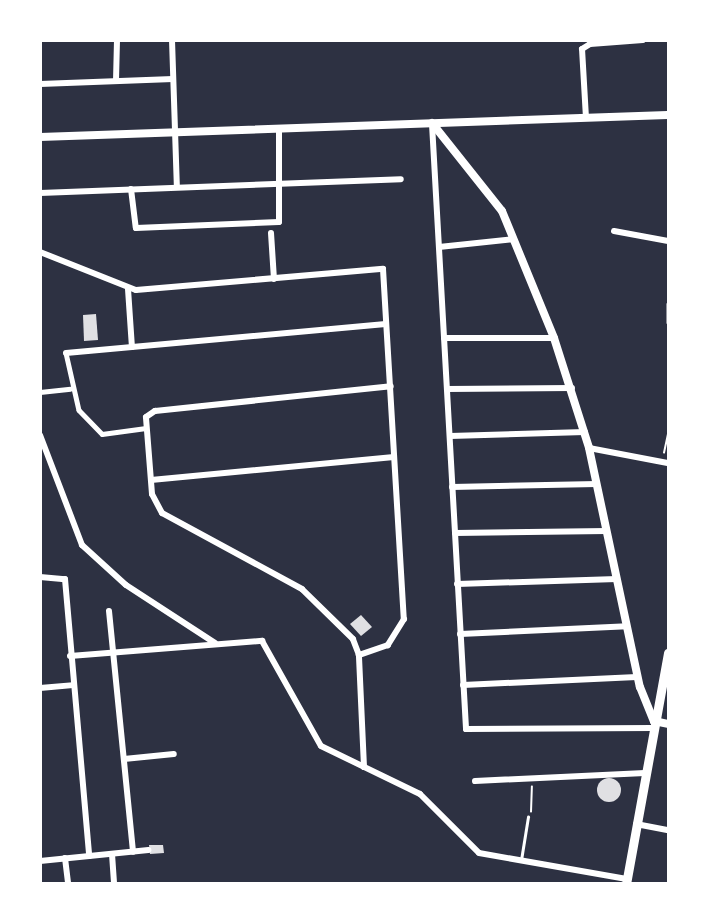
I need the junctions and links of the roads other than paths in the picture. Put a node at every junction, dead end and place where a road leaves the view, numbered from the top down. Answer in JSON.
{"nodes":[{"id":1,"x":117,"y":40,"type":"edge"},
{"id":2,"x":172,"y":40,"type":"edge"},
{"id":3,"x":642,"y":40,"type":"edge"},
{"id":4,"x":173,"y":79,"type":"junction"},
{"id":5,"x":116,"y":81,"type":"junction"},
{"id":6,"x":40,"y":84,"type":"edge"},
{"id":7,"x":669,"y":115,"type":"edge"},
{"id":8,"x":586,"y":118,"type":"junction"},
{"id":9,"x":432,"y":123,"type":"junction"},
{"id":10,"x":279,"y":129,"type":"junction"},
{"id":11,"x":175,"y":132,"type":"junction"},
{"id":12,"x":40,"y":137,"type":"edge"},
{"id":13,"x":401,"y":179,"type":"dead end"},
{"id":14,"x":279,"y":183,"type":"junction"},
{"id":15,"x":177,"y":187,"type":"junction"},
{"id":16,"x":131,"y":189,"type":"junction"},
{"id":17,"x":40,"y":193,"type":"edge"},
{"id":18,"x":614,"y":231,"type":"dead end"},
{"id":19,"x":271,"y":233,"type":"dead end"},
{"id":20,"x":514,"y":239,"type":"junction"},
{"id":21,"x":669,"y":241,"type":"edge"},
{"id":22,"x":439,"y":247,"type":"junction"},
{"id":23,"x":40,"y":252,"type":"edge"},
{"id":24,"x":274,"y":279,"type":"junction"},
{"id":25,"x":128,"y":289,"type":"junction"},
{"id":26,"x":386,"y":324,"type":"junction"},
{"id":27,"x":554,"y":338,"type":"junction"},
{"id":28,"x":444,"y":339,"type":"junction"},
{"id":29,"x":132,"y":347,"type":"junction"},
{"id":30,"x":66,"y":353,"type":"joint"},
{"id":31,"x":391,"y":386,"type":"junction"},
{"id":32,"x":572,"y":388,"type":"junction"},
{"id":33,"x":70,"y":389,"type":"junction"},
{"id":34,"x":447,"y":389,"type":"junction"},
{"id":35,"x":40,"y":392,"type":"edge"},
{"id":36,"x":146,"y":428,"type":"junction"},
{"id":37,"x":585,"y":432,"type":"junction"},
{"id":38,"x":40,"y":435,"type":"edge"},
{"id":39,"x":450,"y":436,"type":"junction"},
{"id":40,"x":589,"y":448,"type":"junction"},
{"id":41,"x":394,"y":458,"type":"junction"},
{"id":42,"x":665,"y":463,"type":"edge"},
{"id":43,"x":151,"y":480,"type":"junction"},
{"id":44,"x":597,"y":484,"type":"junction"},
{"id":45,"x":452,"y":487,"type":"junction"},
{"id":46,"x":607,"y":531,"type":"junction"},
{"id":47,"x":454,"y":533,"type":"junction"},
{"id":48,"x":40,"y":577,"type":"edge"},
{"id":49,"x":617,"y":579,"type":"junction"},
{"id":50,"x":458,"y":584,"type":"junction"},
{"id":51,"x":109,"y":611,"type":"dead end"},
{"id":52,"x":627,"y":626,"type":"junction"},
{"id":53,"x":460,"y":634,"type":"junction"},
{"id":54,"x":216,"y":644,"type":"junction"},
{"id":55,"x":113,"y":652,"type":"junction"},
{"id":56,"x":669,"y":653,"type":"edge"},
{"id":57,"x":359,"y":655,"type":"junction"},
{"id":58,"x":70,"y":656,"type":"junction"},
{"id":59,"x":637,"y":677,"type":"junction"},
{"id":60,"x":73,"y":684,"type":"junction"},
{"id":61,"x":463,"y":685,"type":"junction"},
{"id":62,"x":40,"y":688,"type":"edge"},
{"id":63,"x":669,"y":724,"type":"edge"},
{"id":64,"x":653,"y":725,"type":"junction"},
{"id":65,"x":174,"y":754,"type":"dead end"},
{"id":66,"x":124,"y":759,"type":"junction"},
{"id":67,"x":364,"y":767,"type":"junction"},
{"id":68,"x":645,"y":773,"type":"junction"},
{"id":69,"x":475,"y":781,"type":"dead end"},
{"id":70,"x":528,"y":817,"type":"road end"},
{"id":71,"x":636,"y":824,"type":"junction"},
{"id":72,"x":669,"y":830,"type":"edge"},
{"id":73,"x":148,"y":850,"type":"dead end"},
{"id":74,"x":133,"y":852,"type":"junction"},
{"id":75,"x":112,"y":854,"type":"junction"},
{"id":76,"x":89,"y":856,"type":"junction"},
{"id":77,"x":65,"y":858,"type":"junction"},
{"id":78,"x":40,"y":861,"type":"edge"},
{"id":79,"x":520,"y":863,"type":"junction"},
{"id":80,"x":626,"y":881,"type":"edge"},
{"id":81,"x":68,"y":884,"type":"edge"},
{"id":82,"x":114,"y":884,"type":"edge"}],
"edges":[{"from":1,"to":5,"type":"street"},
{"from":2,"to":4,"type":"street"},
{"from":3,"to":8,"type":"street"},
{"from":4,"to":5,"type":"street"},
{"from":4,"to":11,"type":"street"},
{"from":5,"to":6,"type":"street"},
{"from":7,"to":8,"type":"street"},
{"from":8,"to":9,"type":"street"},
{"from":9,"to":10,"type":"street"},
{"from":9,"to":20,"type":"street"},
{"from":9,"to":22,"type":"street"},
{"from":10,"to":11,"type":"street"},
{"from":10,"to":14,"type":"street"},
{"from":11,"to":12,"type":"street"},
{"from":11,"to":15,"type":"street"},
{"from":13,"to":14,"type":"street"},
{"from":14,"to":15,"type":"street"},
{"from":14,"to":16,"type":"street"},
{"from":15,"to":16,"type":"street"},
{"from":16,"to":17,"type":"street"},
{"from":18,"to":21,"type":"street"},
{"from":19,"to":24,"type":"street"},
{"from":20,"to":22,"type":"street"},
{"from":20,"to":27,"type":"street"},
{"from":22,"to":28,"type":"street"},
{"from":23,"to":25,"type":"street"},
{"from":24,"to":25,"type":"street"},
{"from":24,"to":26,"type":"street"},
{"from":25,"to":29,"type":"street"},
{"from":26,"to":29,"type":"street"},
{"from":26,"to":31,"type":"street"},
{"from":27,"to":28,"type":"street"},
{"from":27,"to":32,"type":"street"},
{"from":28,"to":34,"type":"street"},
{"from":29,"to":30,"type":"street"},
{"from":30,"to":33,"type":"street"},
{"from":31,"to":36,"type":"street"},
{"from":31,"to":41,"type":"street"},
{"from":32,"to":34,"type":"street"},
{"from":32,"to":37,"type":"street"},
{"from":33,"to":35,"type":"street"},
{"from":33,"to":36,"type":"street"},
{"from":34,"to":39,"type":"street"},
{"from":36,"to":43,"type":"street"},
{"from":37,"to":39,"type":"street"},
{"from":37,"to":40,"type":"street"},
{"from":38,"to":54,"type":"street"},
{"from":39,"to":45,"type":"street"},
{"from":40,"to":42,"type":"street"},
{"from":40,"to":44,"type":"street"},
{"from":41,"to":43,"type":"street"},
{"from":41,"to":57,"type":"street"},
{"from":43,"to":57,"type":"street"},
{"from":44,"to":45,"type":"street"},
{"from":44,"to":46,"type":"street"},
{"from":45,"to":47,"type":"street"},
{"from":46,"to":47,"type":"street"},
{"from":46,"to":49,"type":"street"},
{"from":47,"to":50,"type":"street"},
{"from":48,"to":58,"type":"street"},
{"from":49,"to":50,"type":"street"},
{"from":49,"to":52,"type":"street"},
{"from":50,"to":53,"type":"street"},
{"from":51,"to":55,"type":"street"},
{"from":52,"to":53,"type":"street"},
{"from":52,"to":59,"type":"street"},
{"from":53,"to":61,"type":"street"},
{"from":54,"to":55,"type":"street"},
{"from":54,"to":67,"type":"street"},
{"from":55,"to":58,"type":"street"},
{"from":55,"to":66,"type":"street"},
{"from":56,"to":64,"type":"highway"},
{"from":57,"to":67,"type":"street"},
{"from":58,"to":60,"type":"street"},
{"from":59,"to":61,"type":"street"},
{"from":59,"to":64,"type":"street"},
{"from":60,"to":62,"type":"street"},
{"from":60,"to":76,"type":"street"},
{"from":61,"to":64,"type":"street"},
{"from":63,"to":64,"type":"street"},
{"from":64,"to":68,"type":"highway"},
{"from":65,"to":66,"type":"street"},
{"from":66,"to":74,"type":"street"},
{"from":67,"to":79,"type":"street"},
{"from":68,"to":69,"type":"street"},
{"from":68,"to":71,"type":"highway"},
{"from":70,"to":79,"type":"lane"},
{"from":71,"to":72,"type":"street"},
{"from":71,"to":80,"type":"highway"},
{"from":73,"to":74,"type":"street"},
{"from":74,"to":75,"type":"street"},
{"from":75,"to":76,"type":"street"},
{"from":75,"to":82,"type":"street"},
{"from":76,"to":77,"type":"street"},
{"from":77,"to":78,"type":"street"},
{"from":77,"to":81,"type":"street"},
{"from":79,"to":80,"type":"street"}]}
